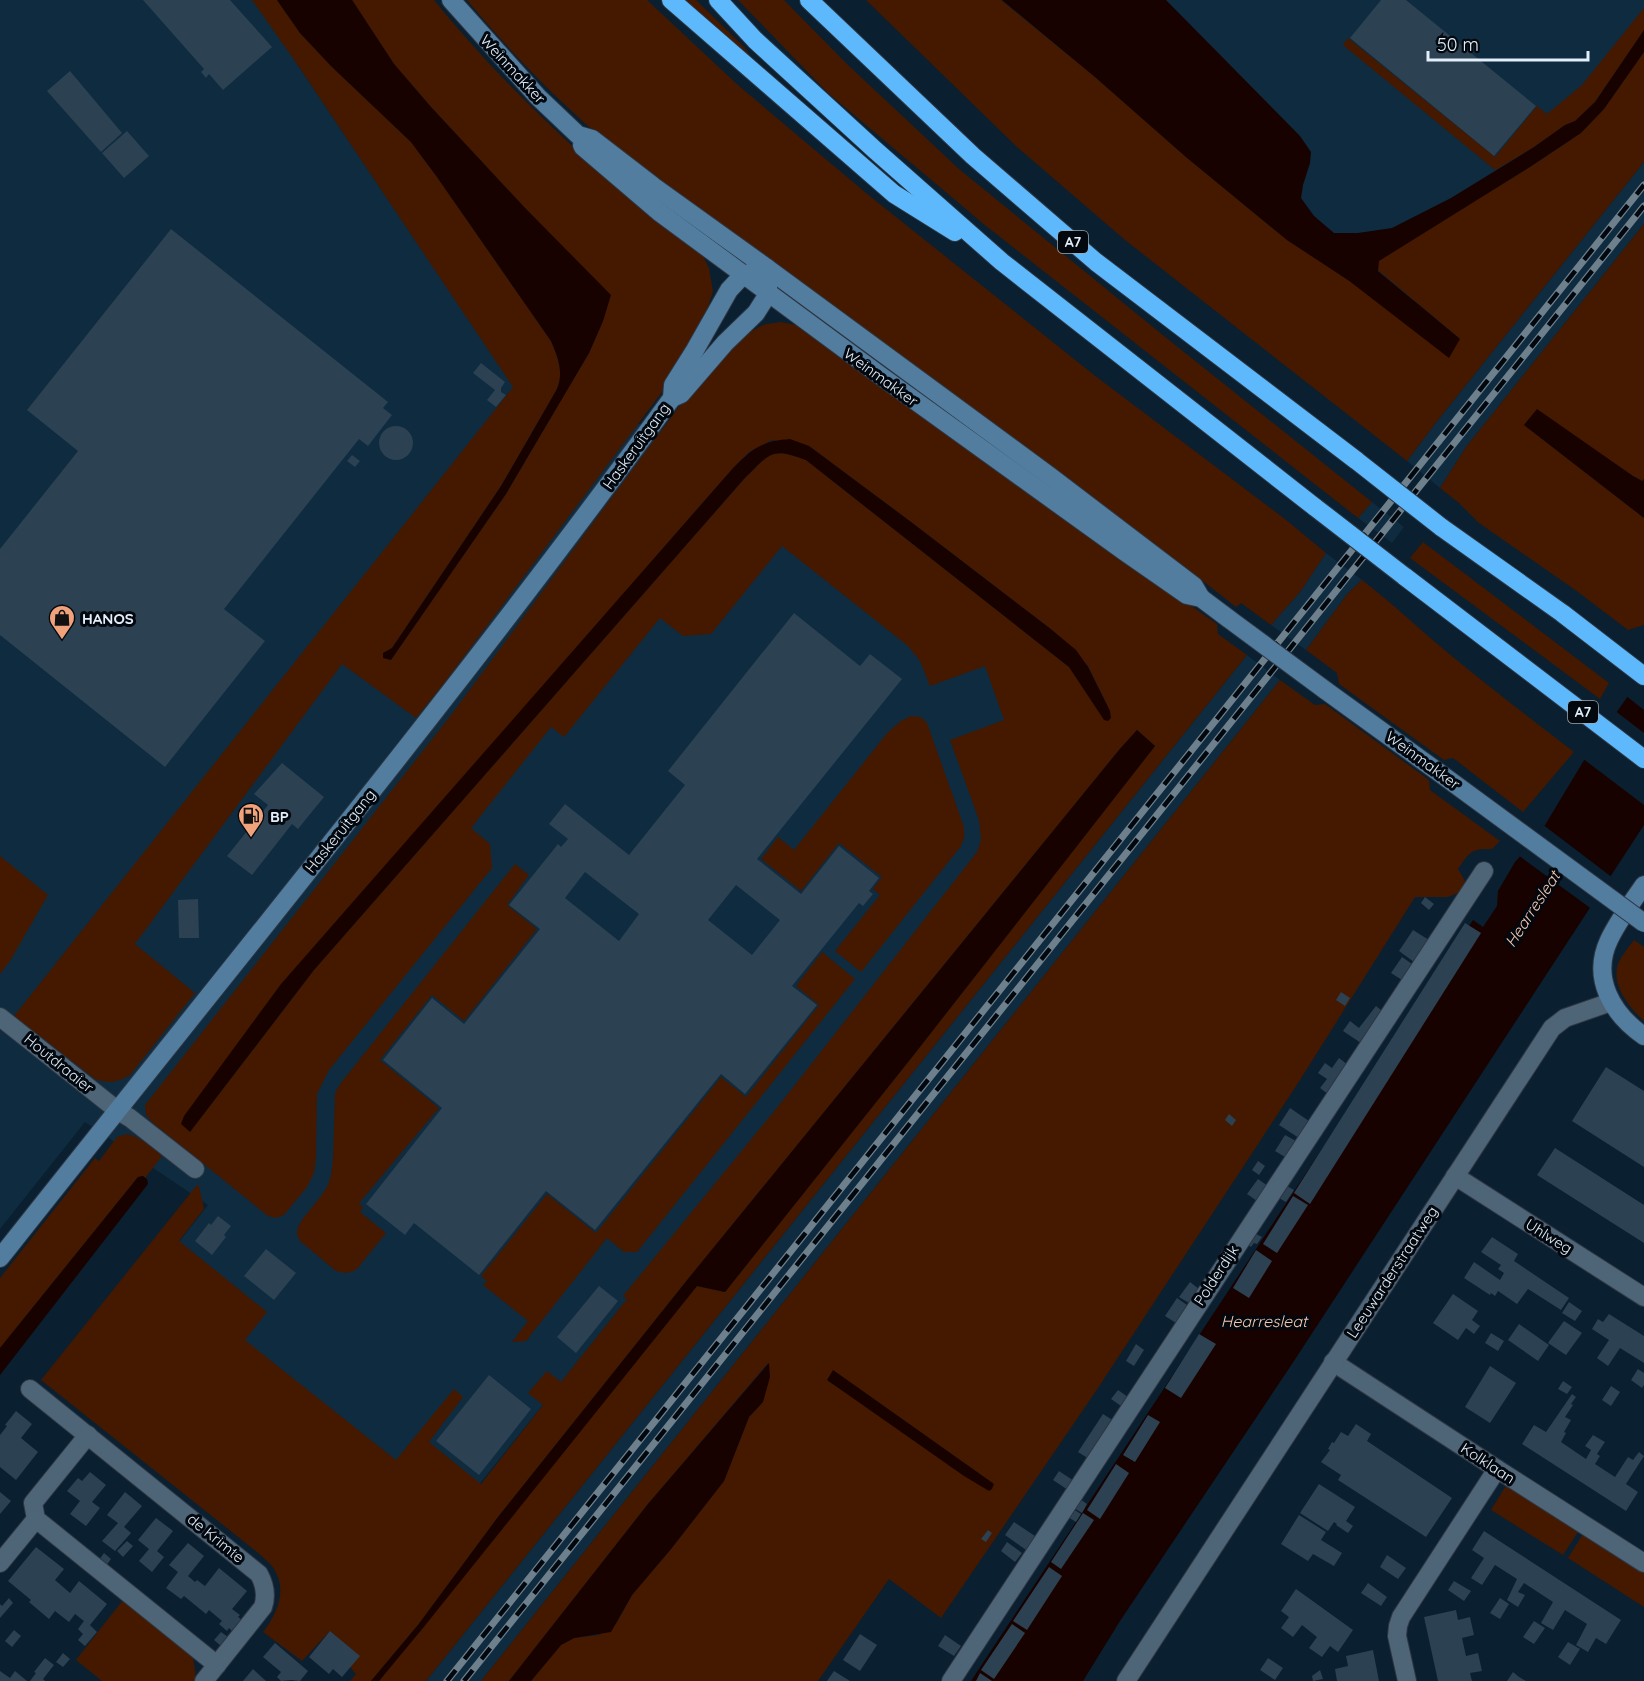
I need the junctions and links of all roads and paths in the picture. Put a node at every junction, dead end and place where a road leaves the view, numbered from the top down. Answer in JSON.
{"nodes":[{"id":1,"x":451,"y":0,"type":"edge"},
{"id":2,"x":671,"y":0,"type":"edge"},
{"id":3,"x":718,"y":0,"type":"edge"},
{"id":4,"x":809,"y":0,"type":"edge"},
{"id":5,"x":578,"y":135,"type":"junction"},
{"id":6,"x":1002,"y":262,"type":"junction"},
{"id":7,"x":767,"y":268,"type":"junction"},
{"id":8,"x":742,"y":275,"type":"junction"},
{"id":9,"x":768,"y":294,"type":"junction"},
{"id":10,"x":672,"y":398,"type":"junction"},
{"id":11,"x":1201,"y":598,"type":"junction"},
{"id":12,"x":1644,"y":676,"type":"edge"},
{"id":13,"x":1644,"y":759,"type":"edge"},
{"id":14,"x":1484,"y":870,"type":"dead end"},
{"id":15,"x":1644,"y":885,"type":"edge"},
{"id":16,"x":1644,"y":923,"type":"edge"},
{"id":17,"x":1611,"y":1002,"type":"junction"},
{"id":18,"x":0,"y":1017,"type":"edge"},
{"id":19,"x":1644,"y":1036,"type":"edge"},
{"id":20,"x":117,"y":1110,"type":"junction"},
{"id":21,"x":195,"y":1169,"type":"dead end"},
{"id":22,"x":1455,"y":1176,"type":"junction"},
{"id":23,"x":0,"y":1258,"type":"edge"},
{"id":24,"x":1644,"y":1297,"type":"edge"},
{"id":25,"x":1333,"y":1362,"type":"junction"},
{"id":26,"x":30,"y":1389,"type":"dead end"},
{"id":27,"x":88,"y":1435,"type":"junction"},
{"id":28,"x":1497,"y":1469,"type":"junction"},
{"id":29,"x":36,"y":1519,"type":"junction"},
{"id":30,"x":0,"y":1563,"type":"edge"},
{"id":31,"x":1644,"y":1563,"type":"edge"},
{"id":32,"x":218,"y":1665,"type":"junction"},
{"id":33,"x":204,"y":1681,"type":"edge"},
{"id":34,"x":951,"y":1681,"type":"edge"},
{"id":35,"x":1126,"y":1681,"type":"edge"},
{"id":36,"x":1407,"y":1681,"type":"edge"}],
"edges":[{"from":1,"to":5,"type":"main road","name":"Weinmakker"},
{"from":2,"to":6,"type":"highway","number":"A7"},
{"from":3,"to":6,"type":"highway","number":"A7"},
{"from":4,"to":12,"type":"highway","number":"A7","bridge":true},
{"from":5,"to":7,"type":"main road","name":"Weinmakker"},
{"from":5,"to":8,"type":"main road","name":"Weinmakker"},
{"from":6,"to":13,"type":"highway","number":"A7","bridge":true},
{"from":7,"to":8,"type":"main road"},
{"from":7,"to":9,"type":"main road"},
{"from":7,"to":11,"type":"main road","name":"Weinmakker"},
{"from":8,"to":9,"type":"main road","name":"Weinmakker"},
{"from":8,"to":10,"type":"main road","name":"Haskeruitgang"},
{"from":9,"to":10,"type":"main road","name":"Haskeruitgang"},
{"from":9,"to":11,"type":"main road","name":"Weinmakker"},
{"from":10,"to":20,"type":"main road","name":"Haskeruitgang"},
{"from":11,"to":16,"type":"main road","name":"Weinmakker","bridge":true},
{"from":14,"to":34,"type":"street","name":"Polderdijk"},
{"from":15,"to":17,"type":"main road"},
{"from":17,"to":19,"type":"main road"},
{"from":17,"to":22,"type":"street","name":"Leeuwarderstraatweg"},
{"from":18,"to":20,"type":"street","name":"Houtdraaier"},
{"from":20,"to":21,"type":"street","name":"Houtdraaier"},
{"from":20,"to":23,"type":"main road","name":"Haskeruitgang"},
{"from":22,"to":24,"type":"street","name":"Uhlweg"},
{"from":22,"to":25,"type":"street","name":"Leeuwarderstraatweg"},
{"from":25,"to":28,"type":"street","name":"Kolklaan"},
{"from":25,"to":35,"type":"street","name":"Leeuwarderstraatweg"},
{"from":26,"to":27,"type":"street","name":"de Krimte"},
{"from":27,"to":29,"type":"street"},
{"from":27,"to":32,"type":"street","name":"de Krimte"},
{"from":28,"to":31,"type":"street","name":"Kolklaan"},
{"from":28,"to":36,"type":"street"},
{"from":29,"to":30,"type":"street"},
{"from":29,"to":32,"type":"street"},
{"from":32,"to":33,"type":"street","name":"de Krimte"}]}
